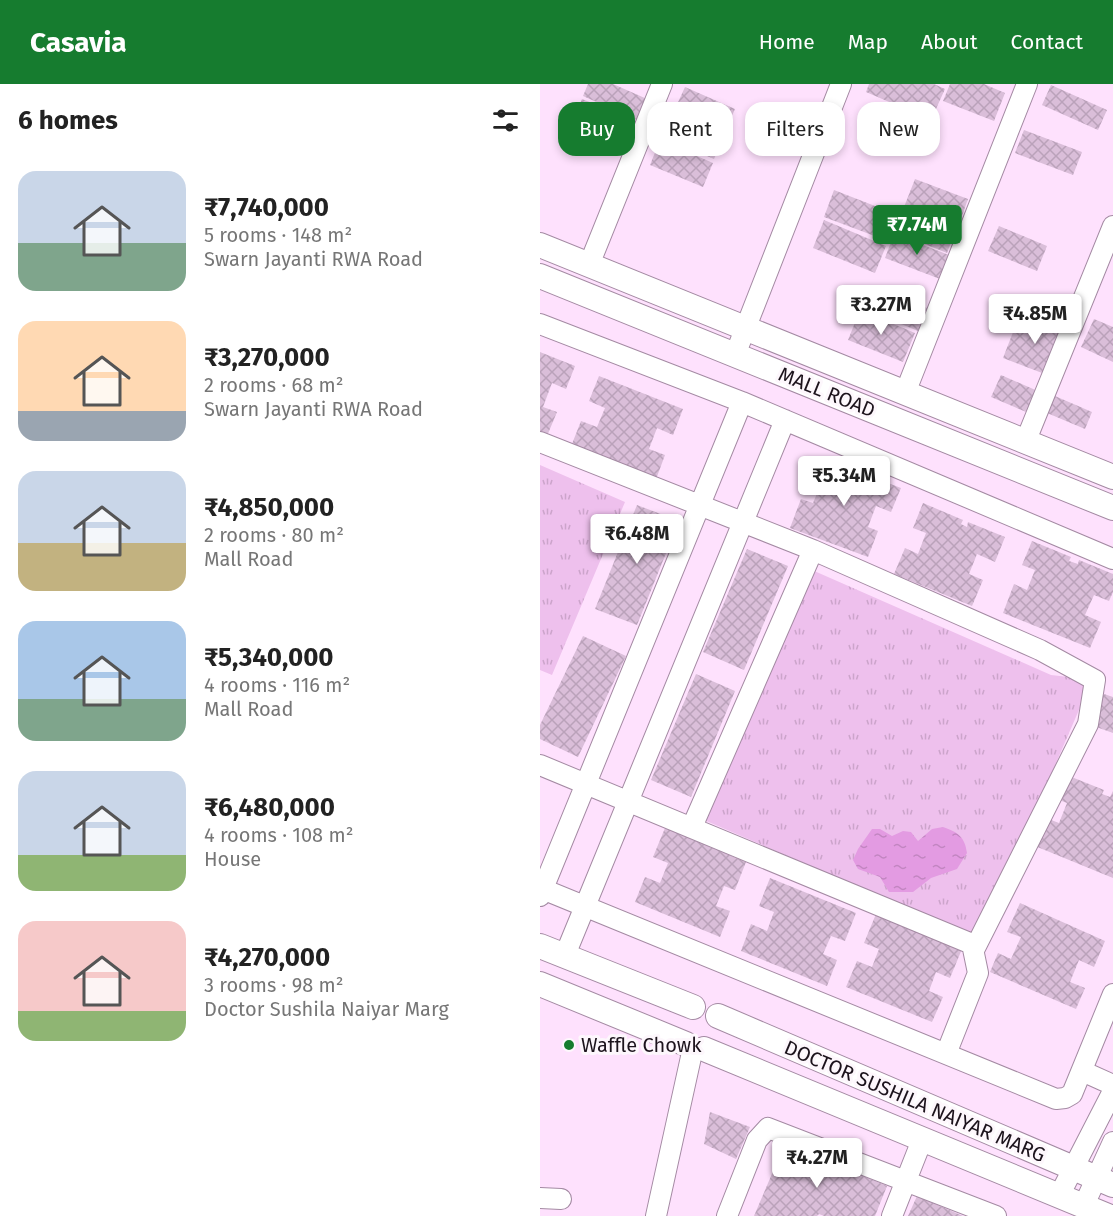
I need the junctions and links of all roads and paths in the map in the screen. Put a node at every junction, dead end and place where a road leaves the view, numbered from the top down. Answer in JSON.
{"nodes":[{"id":1,"x":662,"y":84,"type":"edge"},
{"id":2,"x":841,"y":84,"type":"edge"},
{"id":3,"x":1027,"y":84,"type":"edge"},
{"id":4,"x":1113,"y":226,"type":"edge"},
{"id":5,"x":540,"y":245,"type":"edge"},
{"id":6,"x":589,"y":265,"type":"junction"},
{"id":7,"x":540,"y":276,"type":"edge"},
{"id":8,"x":540,"y":324,"type":"edge"},
{"id":9,"x":746,"y":328,"type":"junction"},
{"id":10,"x":735,"y":355,"type":"junction"},
{"id":11,"x":905,"y":393,"type":"junction"},
{"id":12,"x":742,"y":402,"type":"junction"},
{"id":13,"x":785,"y":420,"type":"junction"},
{"id":14,"x":1026,"y":440,"type":"junction"},
{"id":15,"x":540,"y":442,"type":"edge"},
{"id":16,"x":1113,"y":477,"type":"edge"},
{"id":17,"x":700,"y":506,"type":"junction"},
{"id":18,"x":1113,"y":508,"type":"edge"},
{"id":19,"x":743,"y":523,"type":"junction"},
{"id":20,"x":813,"y":550,"type":"junction"},
{"id":21,"x":1113,"y":559,"type":"edge"},
{"id":22,"x":540,"y":765,"type":"edge"},
{"id":23,"x":587,"y":783,"type":"junction"},
{"id":24,"x":629,"y":800,"type":"junction"},
{"id":25,"x":692,"y":826,"type":"junction"},
{"id":26,"x":541,"y":891,"type":"edge"},
{"id":27,"x":585,"y":905,"type":"junction"},
{"id":28,"x":540,"y":945,"type":"edge"},
{"id":29,"x":974,"y":950,"type":"junction"},
{"id":30,"x":565,"y":955,"type":"junction"},
{"id":31,"x":540,"y":984,"type":"edge"},
{"id":32,"x":1113,"y":994,"type":"edge"},
{"id":33,"x":693,"y":1007,"type":"junction"},
{"id":34,"x":718,"y":1016,"type":"junction"},
{"id":35,"x":1106,"y":1034,"type":"edge"},
{"id":36,"x":694,"y":1047,"type":"junction"},
{"id":37,"x":946,"y":1054,"type":"junction"},
{"id":38,"x":1082,"y":1071,"type":"junction"},
{"id":39,"x":1113,"y":1085,"type":"edge"},
{"id":40,"x":1113,"y":1091,"type":"edge"},
{"id":41,"x":922,"y":1140,"type":"junction"},
{"id":42,"x":1113,"y":1142,"type":"edge"},
{"id":43,"x":1074,"y":1168,"type":"junction"},
{"id":44,"x":906,"y":1181,"type":"junction"},
{"id":45,"x":1105,"y":1181,"type":"edge"},
{"id":46,"x":1060,"y":1194,"type":"junction"},
{"id":47,"x":540,"y":1198,"type":"edge"},
{"id":48,"x":561,"y":1199,"type":"dead end"},
{"id":49,"x":1084,"y":1205,"type":"junction"},
{"id":50,"x":656,"y":1216,"type":"edge"},
{"id":51,"x":727,"y":1216,"type":"edge"},
{"id":52,"x":892,"y":1216,"type":"edge"},
{"id":53,"x":996,"y":1216,"type":"edge"},
{"id":54,"x":1108,"y":1216,"type":"edge"}],
"edges":[{"from":1,"to":6,"type":"street"},
{"from":2,"to":9,"type":"street"},
{"from":3,"to":11,"type":"street"},
{"from":4,"to":14,"type":"street"},
{"from":5,"to":6,"type":"street","name":"MALL ROAD"},
{"from":6,"to":9,"type":"street","name":"MALL ROAD"},
{"from":7,"to":10,"type":"street","name":"MALL ROAD"},
{"from":8,"to":12,"type":"street"},
{"from":9,"to":10,"type":"street"},
{"from":9,"to":11,"type":"street","name":"MALL ROAD"},
{"from":10,"to":18,"type":"street","name":"MALL ROAD"},
{"from":11,"to":14,"type":"street","name":"MALL ROAD"},
{"from":12,"to":13,"type":"street"},
{"from":12,"to":17,"type":"street"},
{"from":13,"to":19,"type":"street"},
{"from":13,"to":21,"type":"street"},
{"from":14,"to":16,"type":"street","name":"MALL ROAD"},
{"from":15,"to":17,"type":"street"},
{"from":17,"to":19,"type":"street"},
{"from":17,"to":23,"type":"street"},
{"from":19,"to":20,"type":"street"},
{"from":19,"to":24,"type":"street"},
{"from":20,"to":25,"type":"street"},
{"from":20,"to":29,"type":"street"},
{"from":22,"to":23,"type":"street"},
{"from":23,"to":24,"type":"street"},
{"from":23,"to":26,"type":"street"},
{"from":24,"to":25,"type":"street"},
{"from":24,"to":27,"type":"street"},
{"from":25,"to":29,"type":"street"},
{"from":26,"to":27,"type":"street"},
{"from":27,"to":30,"type":"street"},
{"from":27,"to":37,"type":"street"},
{"from":28,"to":30,"type":"street","name":"DOCTOR SUSHILA NAIYAR MARG"},
{"from":29,"to":37,"type":"street"},
{"from":30,"to":33,"type":"street","name":"DOCTOR SUSHILA NAIYAR MARG"},
{"from":31,"to":36,"type":"street","name":"DOCTOR SUSHILA NAIYAR MARG"},
{"from":32,"to":35,"type":"street"},
{"from":33,"to":34,"type":"street","name":"DOCTOR SUSHILA NAIYAR MARG"},
{"from":33,"to":36,"type":"street"},
{"from":34,"to":36,"type":"street"},
{"from":34,"to":43,"type":"street","name":"DOCTOR SUSHILA NAIYAR MARG"},
{"from":35,"to":38,"type":"street"},
{"from":36,"to":41,"type":"street","name":"DOCTOR SUSHILA NAIYAR MARG"},
{"from":36,"to":50,"type":"street"},
{"from":37,"to":38,"type":"street"},
{"from":38,"to":39,"type":"street"},
{"from":40,"to":43,"type":"street"},
{"from":41,"to":44,"type":"street"},
{"from":41,"to":46,"type":"street","name":"DOCTOR SUSHILA NAIYAR MARG"},
{"from":42,"to":45,"type":"street"},
{"from":43,"to":45,"type":"street","name":"DOCTOR SUSHILA NAIYAR MARG"},
{"from":43,"to":46,"type":"street"},
{"from":44,"to":51,"type":"street"},
{"from":44,"to":52,"type":"street"},
{"from":44,"to":53,"type":"street"},
{"from":45,"to":49,"type":"street"},
{"from":46,"to":49,"type":"street","name":"DOCTOR SUSHILA NAIYAR MARG"},
{"from":47,"to":48,"type":"street"},
{"from":49,"to":54,"type":"street","name":"DOCTOR SUSHILA NAIYAR MARG"}]}
